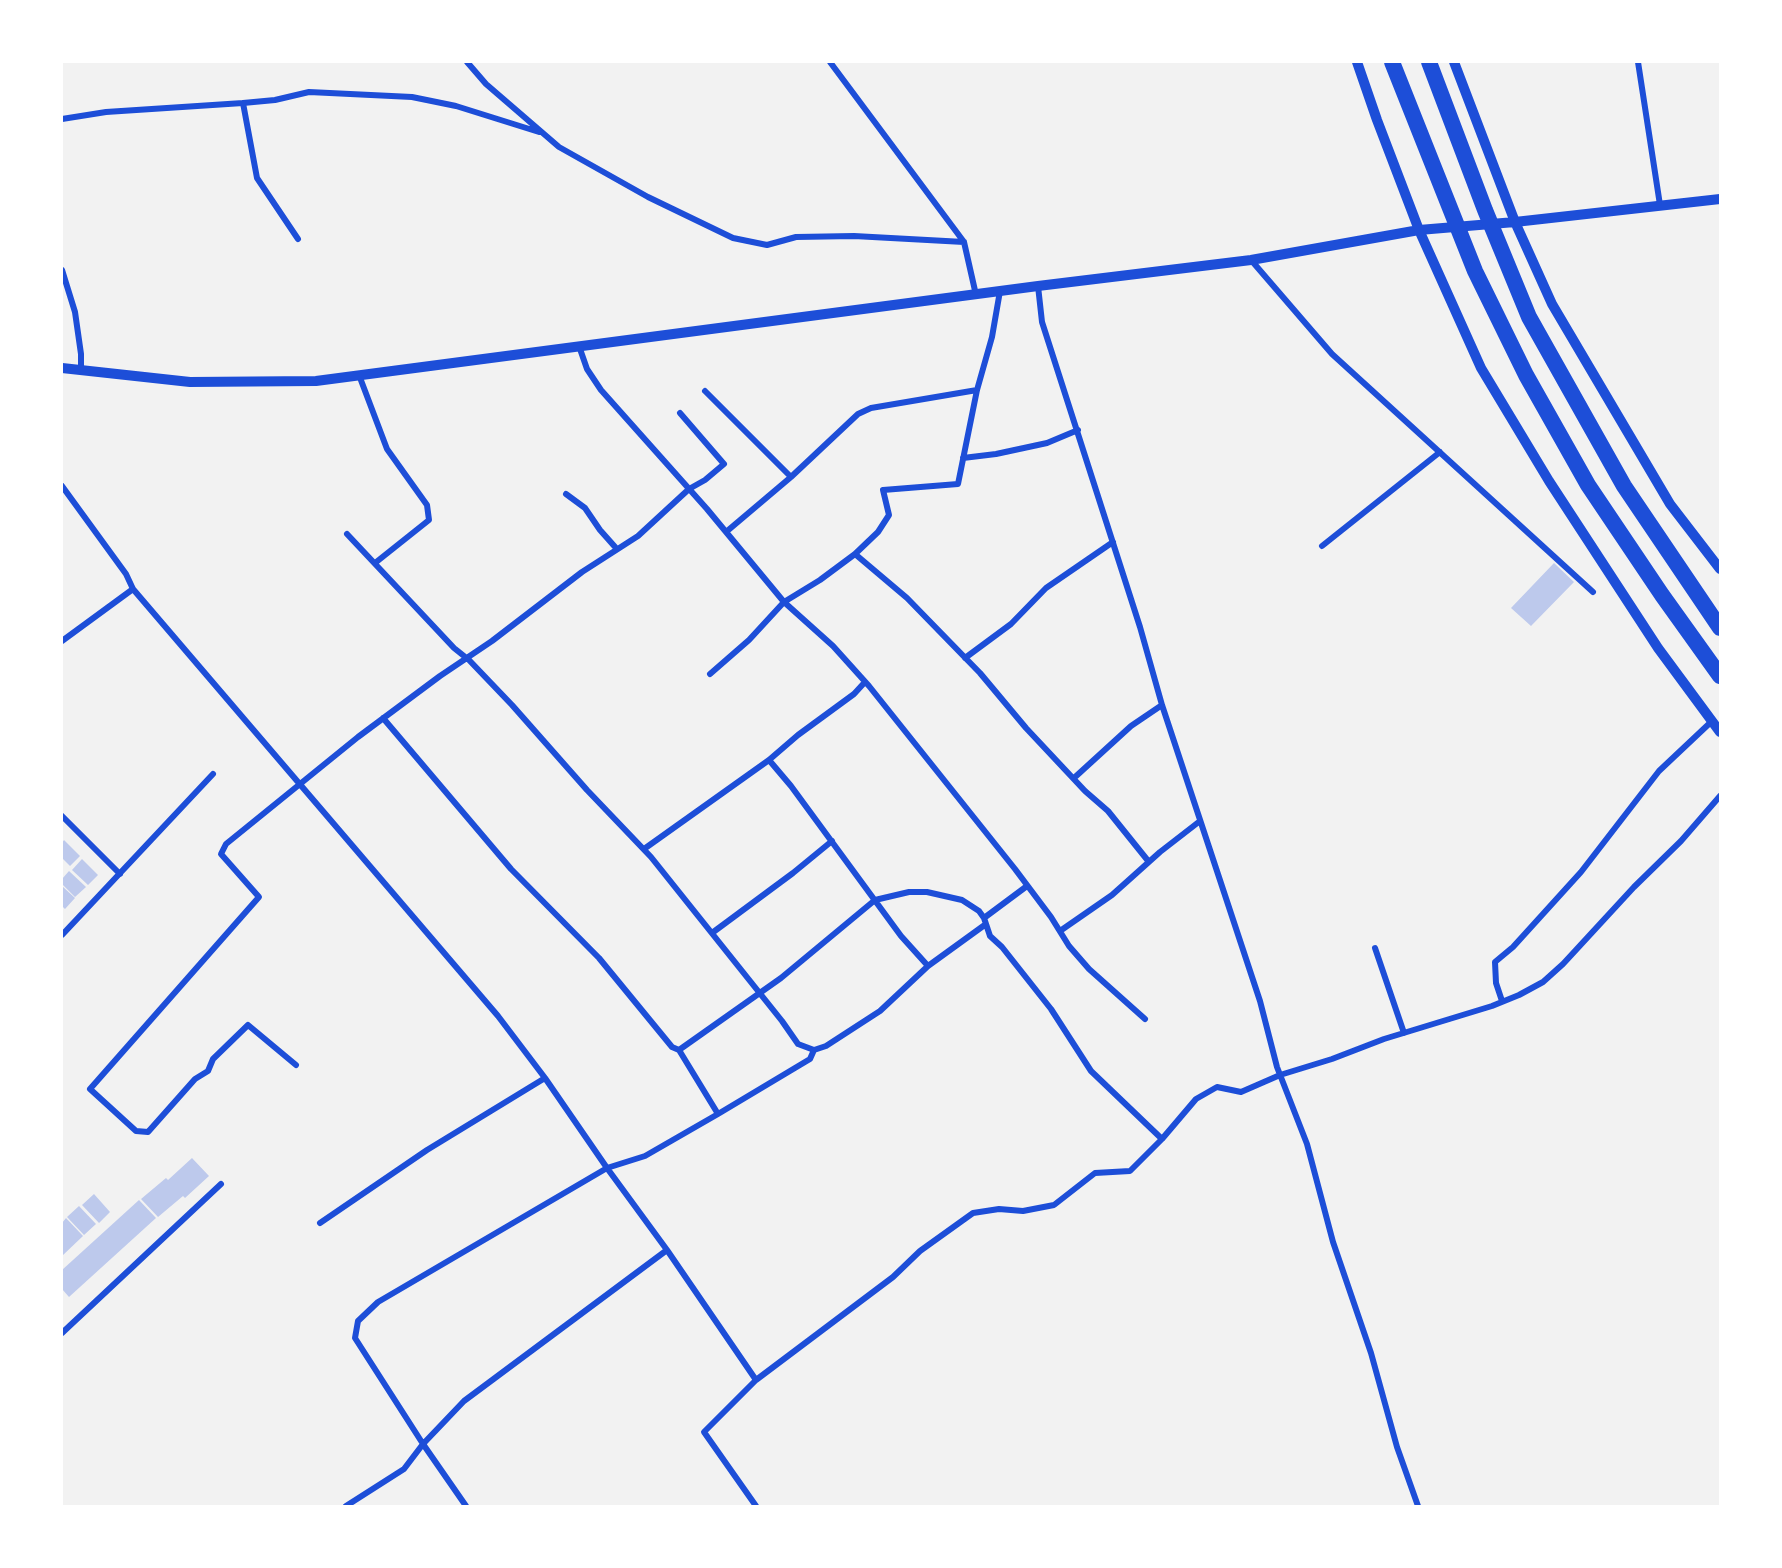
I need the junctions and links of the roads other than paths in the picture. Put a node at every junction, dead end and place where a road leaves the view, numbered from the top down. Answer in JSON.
{"nodes":[{"id":1,"x":467,"y":62,"type":"edge"},
{"id":2,"x":830,"y":62,"type":"edge"},
{"id":3,"x":1357,"y":62,"type":"edge"},
{"id":4,"x":1392,"y":62,"type":"edge"},
{"id":5,"x":1429,"y":62,"type":"edge"},
{"id":6,"x":1454,"y":62,"type":"edge"},
{"id":7,"x":1638,"y":62,"type":"edge"},
{"id":8,"x":243,"y":103,"type":"junction"},
{"id":9,"x":62,"y":119,"type":"edge"},
{"id":10,"x":543,"y":133,"type":"junction"},
{"id":11,"x":1720,"y":199,"type":"edge"},
{"id":12,"x":1660,"y":205,"type":"junction"},
{"id":13,"x":1515,"y":222,"type":"junction"},
{"id":14,"x":1419,"y":230,"type":"junction"},
{"id":15,"x":298,"y":240,"type":"dead end"},
{"id":16,"x":964,"y":242,"type":"junction"},
{"id":17,"x":1251,"y":260,"type":"junction"},
{"id":18,"x":62,"y":270,"type":"edge"},
{"id":19,"x":1038,"y":286,"type":"junction"},
{"id":20,"x":1000,"y":291,"type":"junction"},
{"id":21,"x":976,"y":295,"type":"junction"},
{"id":22,"x":579,"y":346,"type":"junction"},
{"id":23,"x":62,"y":368,"type":"edge"},
{"id":24,"x":81,"y":370,"type":"junction"},
{"id":25,"x":359,"y":375,"type":"junction"},
{"id":26,"x":977,"y":390,"type":"junction"},
{"id":27,"x":705,"y":391,"type":"dead end"},
{"id":28,"x":680,"y":413,"type":"dead end"},
{"id":29,"x":1078,"y":430,"type":"junction"},
{"id":30,"x":1440,"y":452,"type":"junction"},
{"id":31,"x":963,"y":458,"type":"junction"},
{"id":32,"x":791,"y":477,"type":"junction"},
{"id":33,"x":62,"y":486,"type":"edge"},
{"id":34,"x":689,"y":489,"type":"junction"},
{"id":35,"x":566,"y":494,"type":"dead end"},
{"id":36,"x":726,"y":532,"type":"junction"},
{"id":37,"x":347,"y":534,"type":"dead end"},
{"id":38,"x":1113,"y":542,"type":"junction"},
{"id":39,"x":1322,"y":546,"type":"dead end"},
{"id":40,"x":616,"y":548,"type":"junction"},
{"id":41,"x":855,"y":554,"type":"junction"},
{"id":42,"x":375,"y":563,"type":"junction"},
{"id":43,"x":1720,"y":569,"type":"edge"},
{"id":44,"x":133,"y":589,"type":"junction"},
{"id":45,"x":1593,"y":592,"type":"dead end"},
{"id":46,"x":784,"y":602,"type":"junction"},
{"id":47,"x":1720,"y":628,"type":"edge"},
{"id":48,"x":62,"y":641,"type":"edge"},
{"id":49,"x":465,"y":658,"type":"junction"},
{"id":50,"x":965,"y":658,"type":"junction"},
{"id":51,"x":710,"y":674,"type":"dead end"},
{"id":52,"x":1720,"y":676,"type":"edge"},
{"id":53,"x":865,"y":682,"type":"junction"},
{"id":54,"x":1162,"y":705,"type":"junction"},
{"id":55,"x":383,"y":718,"type":"junction"},
{"id":56,"x":1711,"y":722,"type":"junction"},
{"id":57,"x":1720,"y":732,"type":"edge"},
{"id":58,"x":769,"y":760,"type":"junction"},
{"id":59,"x":213,"y":774,"type":"dead end"},
{"id":60,"x":1074,"y":778,"type":"junction"},
{"id":61,"x":299,"y":784,"type":"junction"},
{"id":62,"x":1720,"y":796,"type":"edge"},
{"id":63,"x":62,"y":816,"type":"edge"},
{"id":64,"x":1200,"y":821,"type":"junction"},
{"id":65,"x":67,"y":822,"type":"junction"},
{"id":66,"x":62,"y":828,"type":"edge"},
{"id":67,"x":832,"y":841,"type":"junction"},
{"id":68,"x":644,"y":849,"type":"junction"},
{"id":69,"x":1149,"y":862,"type":"junction"},
{"id":70,"x":120,"y":874,"type":"junction"},
{"id":71,"x":1027,"y":886,"type":"junction"},
{"id":72,"x":875,"y":900,"type":"junction"},
{"id":73,"x":985,"y":921,"type":"junction"},
{"id":74,"x":1060,"y":931,"type":"junction"},
{"id":75,"x":712,"y":933,"type":"junction"},
{"id":76,"x":62,"y":935,"type":"edge"},
{"id":77,"x":1375,"y":948,"type":"dead end"},
{"id":78,"x":928,"y":966,"type":"junction"},
{"id":79,"x":760,"y":992,"type":"junction"},
{"id":80,"x":1502,"y":1000,"type":"junction"},
{"id":81,"x":1145,"y":1019,"type":"dead end"},
{"id":82,"x":1404,"y":1033,"type":"junction"},
{"id":83,"x":679,"y":1050,"type":"junction"},
{"id":84,"x":814,"y":1050,"type":"junction"},
{"id":85,"x":296,"y":1065,"type":"dead end"},
{"id":86,"x":1280,"y":1075,"type":"junction"},
{"id":87,"x":545,"y":1078,"type":"junction"},
{"id":88,"x":718,"y":1114,"type":"junction"},
{"id":89,"x":1162,"y":1139,"type":"junction"},
{"id":90,"x":607,"y":1168,"type":"junction"},
{"id":91,"x":221,"y":1184,"type":"dead end"},
{"id":92,"x":320,"y":1223,"type":"dead end"},
{"id":93,"x":667,"y":1250,"type":"junction"},
{"id":94,"x":62,"y":1333,"type":"edge"},
{"id":95,"x":756,"y":1380,"type":"junction"},
{"id":96,"x":423,"y":1444,"type":"junction"},
{"id":97,"x":346,"y":1506,"type":"edge"},
{"id":98,"x":466,"y":1506,"type":"edge"},
{"id":99,"x":756,"y":1506,"type":"edge"},
{"id":100,"x":1418,"y":1506,"type":"edge"}],
"edges":[{"from":1,"to":10,"type":"street"},
{"from":2,"to":16,"type":"street"},
{"from":3,"to":14,"type":"street"},
{"from":4,"to":52,"type":"highway"},
{"from":5,"to":47,"type":"highway"},
{"from":6,"to":13,"type":"street"},
{"from":7,"to":12,"type":"street"},
{"from":8,"to":9,"type":"street"},
{"from":8,"to":10,"type":"street"},
{"from":8,"to":15,"type":"street"},
{"from":10,"to":16,"type":"street"},
{"from":11,"to":12,"type":"street"},
{"from":12,"to":13,"type":"street"},
{"from":13,"to":14,"type":"street"},
{"from":13,"to":43,"type":"street"},
{"from":14,"to":17,"type":"street"},
{"from":14,"to":56,"type":"street"},
{"from":16,"to":21,"type":"street"},
{"from":17,"to":19,"type":"street"},
{"from":17,"to":30,"type":"street"},
{"from":18,"to":24,"type":"street"},
{"from":19,"to":20,"type":"street"},
{"from":19,"to":29,"type":"street"},
{"from":20,"to":21,"type":"street"},
{"from":20,"to":26,"type":"street"},
{"from":21,"to":22,"type":"street"},
{"from":22,"to":25,"type":"street"},
{"from":22,"to":34,"type":"street"},
{"from":23,"to":24,"type":"street"},
{"from":24,"to":25,"type":"street"},
{"from":25,"to":42,"type":"street"},
{"from":26,"to":31,"type":"street"},
{"from":26,"to":32,"type":"street"},
{"from":27,"to":32,"type":"street"},
{"from":28,"to":34,"type":"street"},
{"from":29,"to":31,"type":"street"},
{"from":29,"to":38,"type":"street"},
{"from":30,"to":39,"type":"street"},
{"from":30,"to":45,"type":"street"},
{"from":31,"to":41,"type":"street"},
{"from":32,"to":36,"type":"street"},
{"from":33,"to":44,"type":"street"},
{"from":34,"to":36,"type":"street"},
{"from":34,"to":40,"type":"street"},
{"from":35,"to":40,"type":"street"},
{"from":36,"to":46,"type":"street"},
{"from":37,"to":42,"type":"street"},
{"from":38,"to":50,"type":"street"},
{"from":38,"to":54,"type":"street"},
{"from":40,"to":49,"type":"street"},
{"from":41,"to":46,"type":"street"},
{"from":41,"to":50,"type":"street"},
{"from":42,"to":49,"type":"street"},
{"from":44,"to":48,"type":"street"},
{"from":44,"to":61,"type":"street"},
{"from":46,"to":51,"type":"street"},
{"from":46,"to":53,"type":"street"},
{"from":49,"to":55,"type":"street"},
{"from":49,"to":68,"type":"street"},
{"from":50,"to":60,"type":"street"},
{"from":53,"to":58,"type":"street"},
{"from":53,"to":71,"type":"street"},
{"from":54,"to":60,"type":"street"},
{"from":54,"to":64,"type":"street"},
{"from":55,"to":61,"type":"street"},
{"from":55,"to":83,"type":"street"},
{"from":56,"to":57,"type":"street"},
{"from":56,"to":80,"type":"street"},
{"from":58,"to":67,"type":"street"},
{"from":58,"to":68,"type":"street"},
{"from":59,"to":70,"type":"street"},
{"from":60,"to":69,"type":"street"},
{"from":61,"to":85,"type":"street"},
{"from":61,"to":87,"type":"street"},
{"from":62,"to":80,"type":"street"},
{"from":63,"to":65,"type":"street"},
{"from":64,"to":69,"type":"street"},
{"from":64,"to":86,"type":"street"},
{"from":65,"to":66,"type":"street"},
{"from":65,"to":70,"type":"street"},
{"from":67,"to":72,"type":"street"},
{"from":67,"to":75,"type":"street"},
{"from":68,"to":75,"type":"street"},
{"from":69,"to":74,"type":"street"},
{"from":70,"to":76,"type":"street"},
{"from":71,"to":73,"type":"street"},
{"from":71,"to":74,"type":"street"},
{"from":72,"to":73,"type":"street"},
{"from":72,"to":78,"type":"street"},
{"from":72,"to":79,"type":"street"},
{"from":73,"to":78,"type":"street"},
{"from":73,"to":89,"type":"street"},
{"from":74,"to":81,"type":"street"},
{"from":75,"to":79,"type":"street"},
{"from":77,"to":82,"type":"street"},
{"from":78,"to":84,"type":"street"},
{"from":79,"to":83,"type":"street"},
{"from":79,"to":84,"type":"street"},
{"from":80,"to":82,"type":"street"},
{"from":82,"to":86,"type":"street"},
{"from":83,"to":88,"type":"street"},
{"from":84,"to":88,"type":"street"},
{"from":86,"to":89,"type":"street"},
{"from":86,"to":100,"type":"street"},
{"from":87,"to":90,"type":"street"},
{"from":87,"to":92,"type":"street"},
{"from":88,"to":90,"type":"street"},
{"from":89,"to":95,"type":"street"},
{"from":90,"to":93,"type":"street"},
{"from":90,"to":96,"type":"street"},
{"from":91,"to":94,"type":"street"},
{"from":93,"to":95,"type":"street"},
{"from":93,"to":96,"type":"street"},
{"from":95,"to":99,"type":"street"},
{"from":96,"to":97,"type":"street"},
{"from":96,"to":98,"type":"street"}]}
